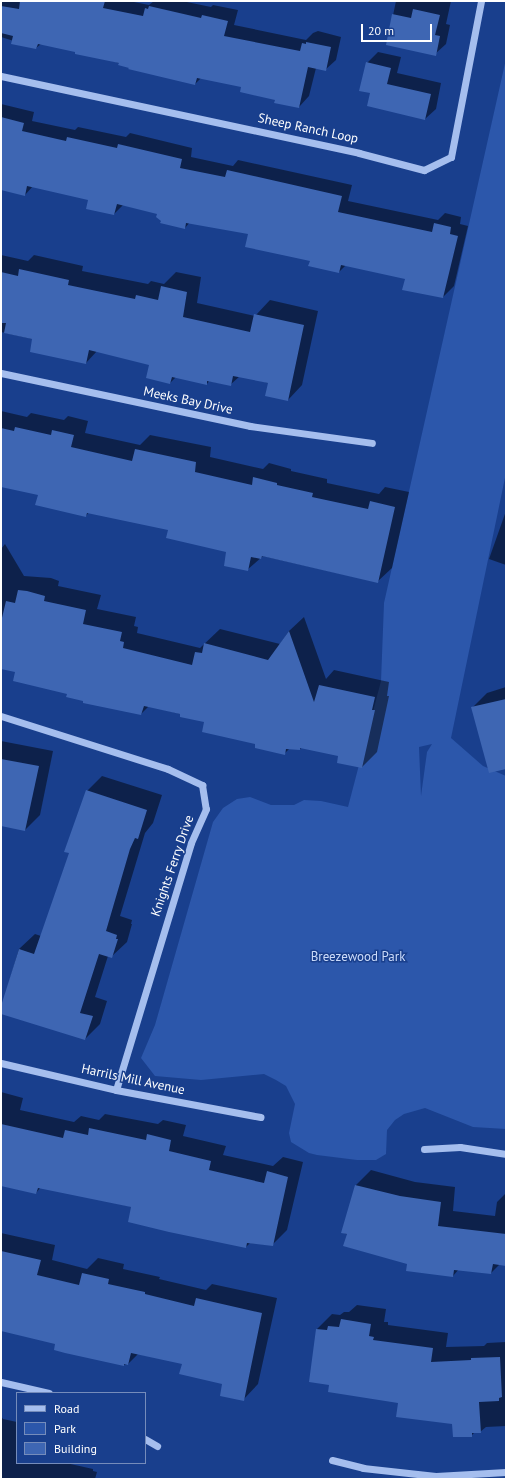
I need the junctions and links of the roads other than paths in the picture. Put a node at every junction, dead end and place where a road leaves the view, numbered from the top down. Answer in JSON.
{"nodes":[{"id":1,"x":482,"y":1,"type":"edge"},
{"id":2,"x":1,"y":76,"type":"edge"},
{"id":3,"x":1,"y":373,"type":"edge"},
{"id":4,"x":372,"y":443,"type":"dead end"},
{"id":5,"x":1,"y":716,"type":"edge"},
{"id":6,"x":1,"y":1063,"type":"edge"},
{"id":7,"x":116,"y":1090,"type":"junction"},
{"id":8,"x":260,"y":1117,"type":"dead end"},
{"id":9,"x":424,"y":1149,"type":"dead end"},
{"id":10,"x":506,"y":1154,"type":"edge"},
{"id":11,"x":1,"y":1382,"type":"edge"},
{"id":12,"x":45,"y":1392,"type":"edge"},
{"id":13,"x":146,"y":1439,"type":"edge"},
{"id":14,"x":157,"y":1446,"type":"dead end"},
{"id":15,"x":332,"y":1460,"type":"dead end"},
{"id":16,"x":506,"y":1472,"type":"edge"}],
"edges":[{"from":1,"to":2,"type":"street","name":"Sheep Ranch Loop"},
{"from":3,"to":4,"type":"street","name":"Meeks Bay Drive"},
{"from":5,"to":7,"type":"street","name":"Knights Ferry Drive"},
{"from":6,"to":7,"type":"street","name":"Harrils Mill Avenue"},
{"from":7,"to":8,"type":"street","name":"Harrils Mill Avenue"},
{"from":9,"to":10,"type":"street"},
{"from":11,"to":12,"type":"street"},
{"from":13,"to":14,"type":"street"},
{"from":15,"to":16,"type":"street"}]}
